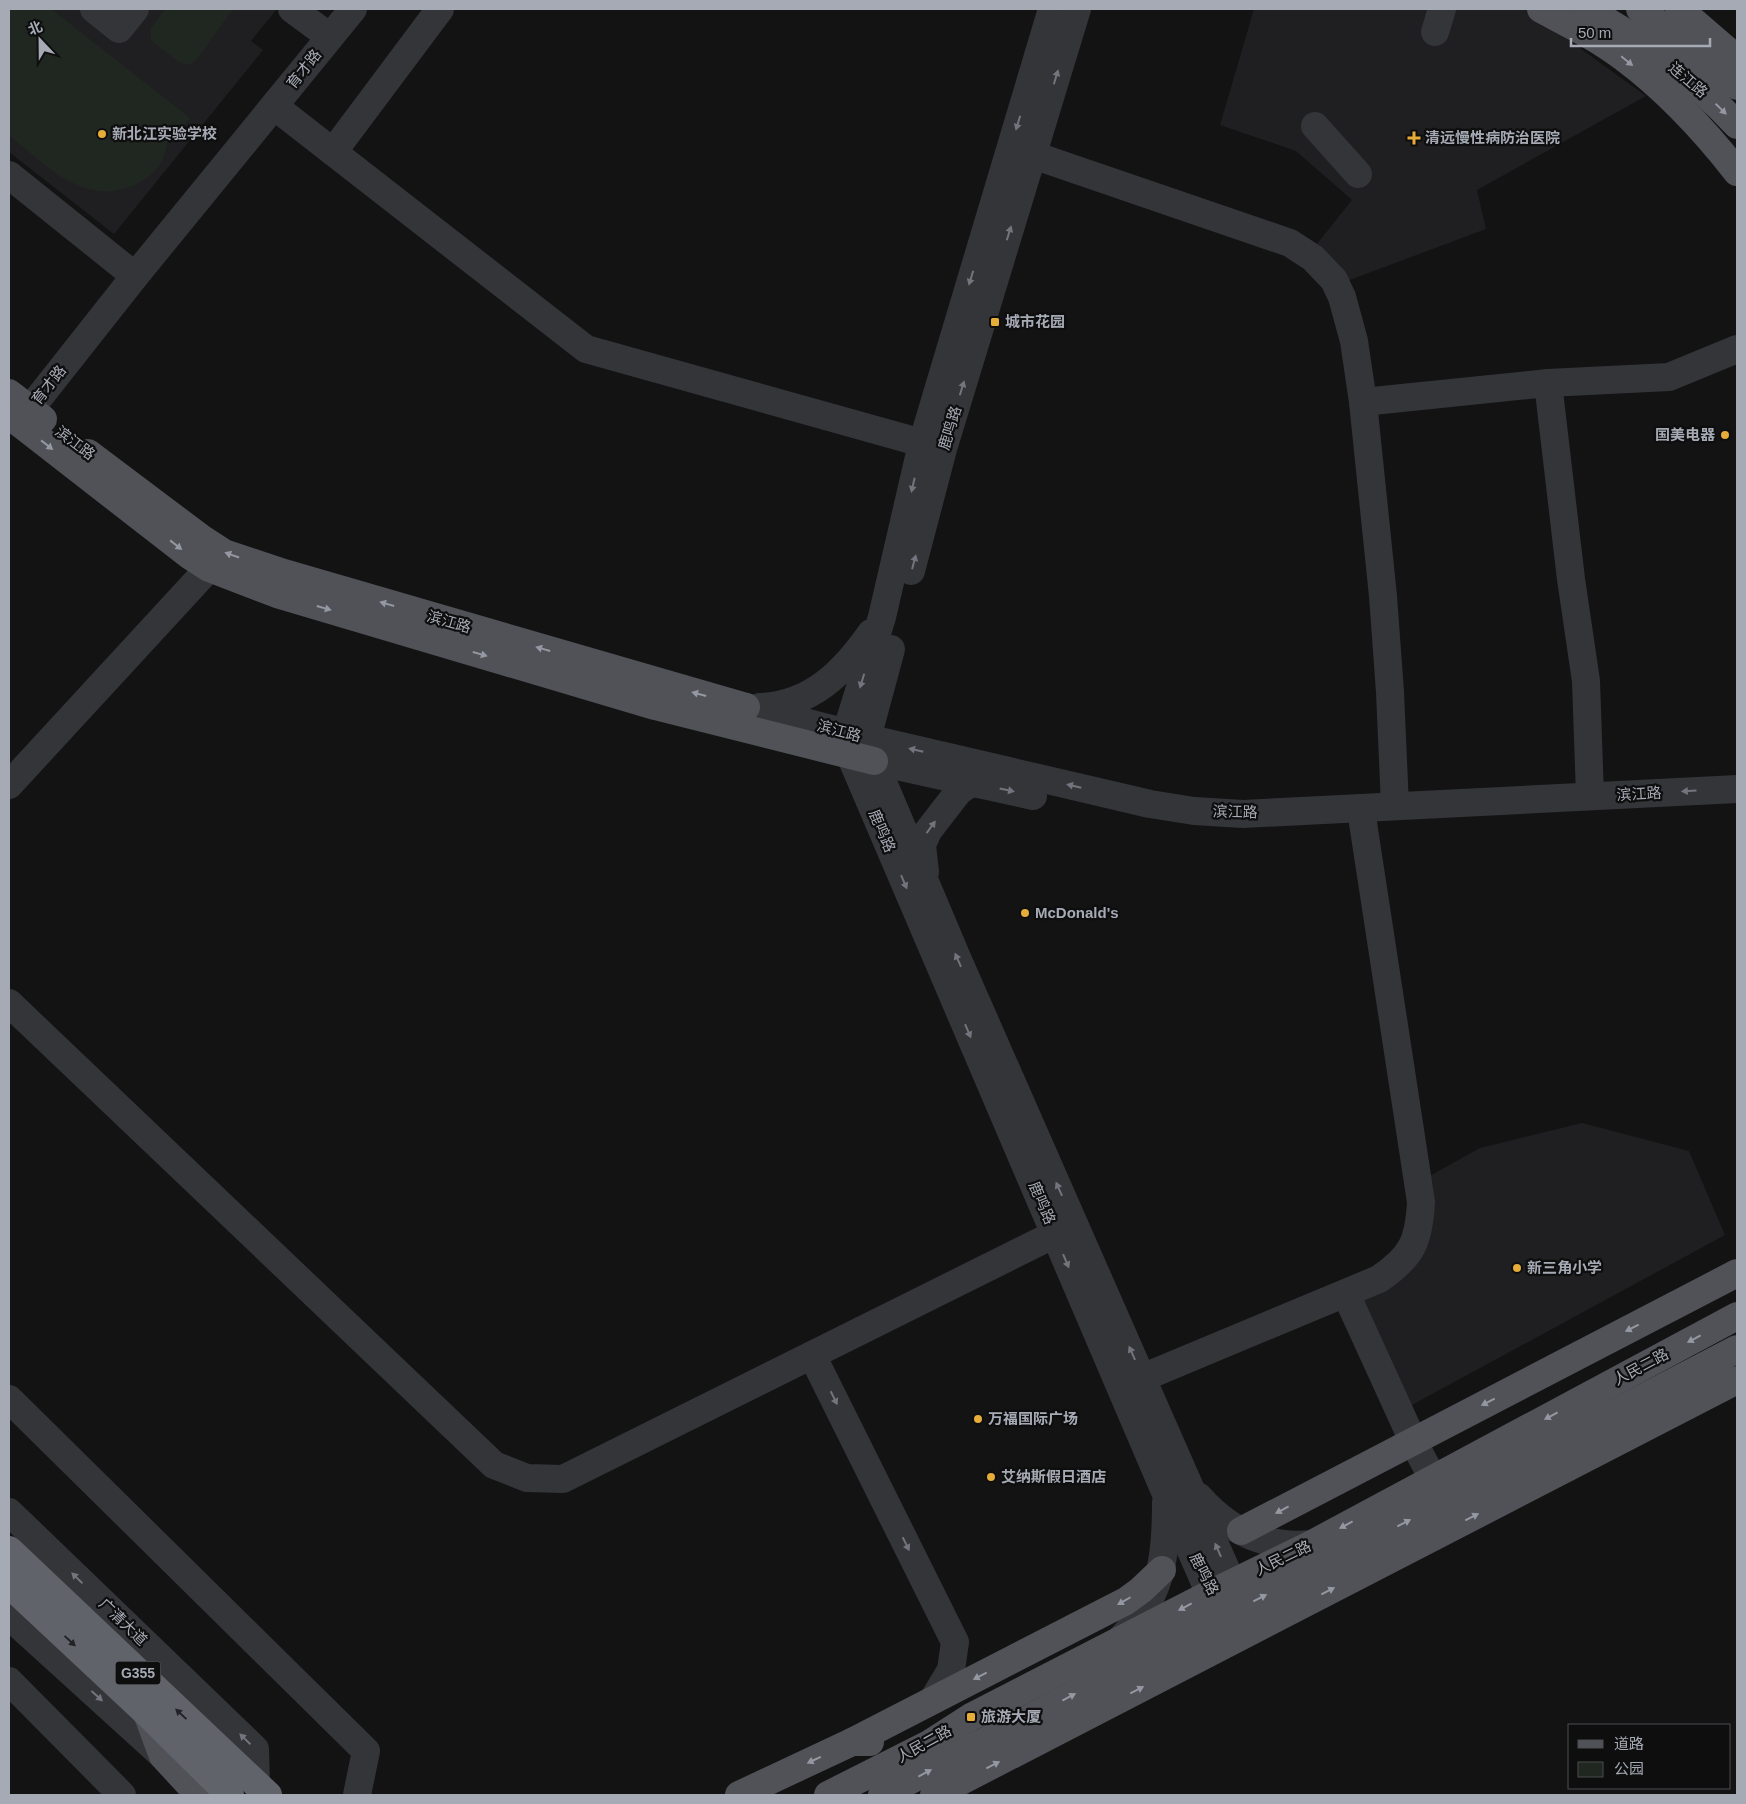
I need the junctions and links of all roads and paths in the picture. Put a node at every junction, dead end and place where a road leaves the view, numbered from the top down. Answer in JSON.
{"nodes":[{"id":1,"x":94,"y":9,"type":"edge"},
{"id":2,"x":135,"y":9,"type":"edge"},
{"id":3,"x":292,"y":9,"type":"edge"},
{"id":4,"x":353,"y":9,"type":"edge"},
{"id":5,"x":440,"y":9,"type":"edge"},
{"id":6,"x":1052,"y":9,"type":"edge"},
{"id":7,"x":1077,"y":9,"type":"edge"},
{"id":8,"x":1541,"y":9,"type":"edge"},
{"id":9,"x":1584,"y":9,"type":"edge"},
{"id":10,"x":1640,"y":9,"type":"edge"},
{"id":11,"x":1679,"y":9,"type":"edge"},
{"id":12,"x":328,"y":25,"type":"edge"},
{"id":13,"x":1737,"y":59,"type":"edge"},
{"id":14,"x":1737,"y":86,"type":"edge"},
{"id":15,"x":274,"y":106,"type":"junction"},
{"id":16,"x":1737,"y":125,"type":"edge"},
{"id":17,"x":1315,"y":126,"type":"dead end"},
{"id":18,"x":333,"y":152,"type":"junction"},
{"id":19,"x":1033,"y":155,"type":"junction"},
{"id":20,"x":1737,"y":172,"type":"edge"},
{"id":21,"x":1358,"y":174,"type":"dead end"},
{"id":22,"x":9,"y":175,"type":"edge"},
{"id":23,"x":129,"y":270,"type":"junction"},
{"id":24,"x":1737,"y":349,"type":"edge"},
{"id":25,"x":1548,"y":383,"type":"junction"},
{"id":26,"x":1363,"y":402,"type":"junction"},
{"id":27,"x":15,"y":407,"type":"edge"},
{"id":28,"x":933,"y":447,"type":"junction"},
{"id":29,"x":209,"y":568,"type":"junction"},
{"id":30,"x":882,"y":618,"type":"junction"},
{"id":31,"x":746,"y":707,"type":"junction"},
{"id":32,"x":859,"y":747,"type":"junction"},
{"id":33,"x":974,"y":783,"type":"junction"},
{"id":34,"x":9,"y":785,"type":"edge"},
{"id":35,"x":1737,"y":789,"type":"edge"},
{"id":36,"x":1590,"y":796,"type":"junction"},
{"id":37,"x":1395,"y":806,"type":"junction"},
{"id":38,"x":1737,"y":807,"type":"edge"},
{"id":39,"x":1363,"y":823,"type":"junction"},
{"id":40,"x":930,"y":891,"type":"junction"},
{"id":41,"x":9,"y":1003,"type":"edge"},
{"id":42,"x":1055,"y":1234,"type":"junction"},
{"id":43,"x":1737,"y":1273,"type":"edge"},
{"id":44,"x":1346,"y":1294,"type":"junction"},
{"id":45,"x":1737,"y":1316,"type":"edge"},
{"id":46,"x":1737,"y":1349,"type":"edge"},
{"id":47,"x":812,"y":1355,"type":"junction"},
{"id":48,"x":1142,"y":1378,"type":"junction"},
{"id":49,"x":1737,"y":1380,"type":"edge"},
{"id":50,"x":9,"y":1400,"type":"edge"},
{"id":51,"x":1413,"y":1441,"type":"junction"},
{"id":52,"x":1432,"y":1479,"type":"junction"},
{"id":53,"x":1177,"y":1490,"type":"junction"},
{"id":54,"x":9,"y":1512,"type":"edge"},
{"id":55,"x":1242,"y":1531,"type":"junction"},
{"id":56,"x":1312,"y":1544,"type":"junction"},
{"id":57,"x":9,"y":1550,"type":"edge"},
{"id":58,"x":1162,"y":1570,"type":"junction"},
{"id":59,"x":9,"y":1584,"type":"edge"},
{"id":60,"x":1221,"y":1588,"type":"junction"},
{"id":61,"x":1230,"y":1613,"type":"junction"},
{"id":62,"x":9,"y":1616,"type":"edge"},
{"id":63,"x":1116,"y":1643,"type":"junction"},
{"id":64,"x":9,"y":1681,"type":"edge"},
{"id":65,"x":932,"y":1700,"type":"junction"},
{"id":66,"x":147,"y":1713,"type":"junction"},
{"id":67,"x":852,"y":1742,"type":"junction"},
{"id":68,"x":928,"y":1744,"type":"junction"},
{"id":69,"x":163,"y":1756,"type":"junction"},
{"id":70,"x":262,"y":1789,"type":"edge"},
{"id":71,"x":122,"y":1795,"type":"edge"},
{"id":72,"x":200,"y":1795,"type":"edge"},
{"id":73,"x":230,"y":1795,"type":"edge"},
{"id":74,"x":357,"y":1795,"type":"edge"},
{"id":75,"x":739,"y":1795,"type":"edge"},
{"id":76,"x":828,"y":1795,"type":"edge"},
{"id":77,"x":882,"y":1795,"type":"edge"},
{"id":78,"x":934,"y":1795,"type":"edge"}],
"edges":[{"from":1,"to":2,"type":"street"},
{"from":3,"to":12,"type":"street"},
{"from":4,"to":12,"type":"street","name":"育才路"},
{"from":5,"to":18,"type":"street"},
{"from":6,"to":28,"type":"street","name":"鹿鸣路","one_way":true},
{"from":19,"to":7,"type":"street","name":"鹿鸣路","one_way":true},
{"from":8,"to":20,"type":"main road","one_way":true},
{"from":9,"to":16,"type":"main road","name":"连江路","one_way":true},
{"from":10,"to":14,"type":"main road","name":"连江路"},
{"from":11,"to":13,"type":"main road"},
{"from":12,"to":15,"type":"street","name":"育才路"},
{"from":12,"to":23,"type":"street","name":"育才路"},
{"from":15,"to":18,"type":"street"},
{"from":15,"to":23,"type":"street","name":"育才路"},
{"from":17,"to":21,"type":"street"},
{"from":18,"to":28,"type":"street"},
{"from":19,"to":26,"type":"street"},
{"from":28,"to":19,"type":"street","name":"鹿鸣路","one_way":true},
{"from":22,"to":23,"type":"street"},
{"from":23,"to":27,"type":"street","name":"育才路"},
{"from":24,"to":25,"type":"street"},
{"from":25,"to":26,"type":"street"},
{"from":25,"to":36,"type":"street"},
{"from":26,"to":37,"type":"street"},
{"from":27,"to":29,"type":"main road","name":"滨江路","one_way":true},
{"from":31,"to":27,"type":"main road","name":"滨江路","one_way":true},
{"from":28,"to":30,"type":"street","name":"鹿鸣路","one_way":true},
{"from":32,"to":28,"type":"street","name":"鹿鸣路","one_way":true},
{"from":29,"to":32,"type":"main road","name":"滨江路","one_way":true},
{"from":29,"to":34,"type":"street"},
{"from":30,"to":31,"type":"street"},
{"from":30,"to":32,"type":"street","name":"鹿鸣路","one_way":true},
{"from":31,"to":32,"type":"street","name":"滨江路"},
{"from":32,"to":33,"type":"street","name":"滨江路"},
{"from":37,"to":32,"type":"street","name":"滨江路","one_way":true},
{"from":32,"to":40,"type":"street","name":"鹿鸣路"},
{"from":32,"to":42,"type":"street","name":"鹿鸣路","one_way":true},
{"from":33,"to":39,"type":"street","name":"滨江路","one_way":true},
{"from":40,"to":33,"type":"street","one_way":true},
{"from":35,"to":36,"type":"street","name":"滨江路","one_way":true},
{"from":36,"to":37,"type":"street","name":"滨江路"},
{"from":38,"to":39,"type":"street","name":"滨江路"},
{"from":39,"to":44,"type":"street"},
{"from":48,"to":40,"type":"street","name":"鹿鸣路","one_way":true},
{"from":41,"to":47,"type":"street"},
{"from":42,"to":47,"type":"street"},
{"from":42,"to":53,"type":"street","name":"鹿鸣路","one_way":true},
{"from":43,"to":51,"type":"main road","one_way":true},
{"from":44,"to":48,"type":"street"},
{"from":44,"to":51,"type":"street"},
{"from":45,"to":52,"type":"main road","name":"人民二路","one_way":true},
{"from":61,"to":46,"type":"main road","name":"人民二路","one_way":true},
{"from":47,"to":65,"type":"street","one_way":true},
{"from":48,"to":53,"type":"street","name":"鹿鸣路"},
{"from":78,"to":49,"type":"main road","one_way":true},
{"from":50,"to":74,"type":"street"},
{"from":51,"to":52,"type":"street"},
{"from":51,"to":55,"type":"main road","one_way":true},
{"from":52,"to":56,"type":"main road","name":"人民二路","one_way":true},
{"from":53,"to":55,"type":"street"},
{"from":53,"to":58,"type":"street"},
{"from":53,"to":60,"type":"street","name":"鹿鸣路"},
{"from":70,"to":54,"type":"street","name":"广清大道","one_way":true},
{"from":55,"to":56,"type":"street"},
{"from":56,"to":60,"type":"main road","name":"人民二路"},
{"from":70,"to":57,"type":"highway","name":"广清大道","number":"G355","one_way":true},
{"from":58,"to":63,"type":"street"},
{"from":58,"to":65,"type":"main road","one_way":true},
{"from":59,"to":66,"type":"highway","number":"G355","one_way":true},
{"from":60,"to":61,"type":"street","name":"鹿鸣路"},
{"from":60,"to":63,"type":"main road","name":"人民二路","one_way":true},
{"from":77,"to":61,"type":"main road","name":"人民二路","one_way":true},
{"from":62,"to":69,"type":"street","one_way":true},
{"from":63,"to":68,"type":"main road","name":"人民二路"},
{"from":64,"to":71,"type":"street"},
{"from":65,"to":67,"type":"main road"},
{"from":66,"to":69,"type":"main road"},
{"from":66,"to":73,"type":"highway","number":"G355"},
{"from":67,"to":68,"type":"main road"},
{"from":67,"to":75,"type":"main road","one_way":true},
{"from":68,"to":76,"type":"main road","name":"人民二路"},
{"from":69,"to":72,"type":"main road"}]}
